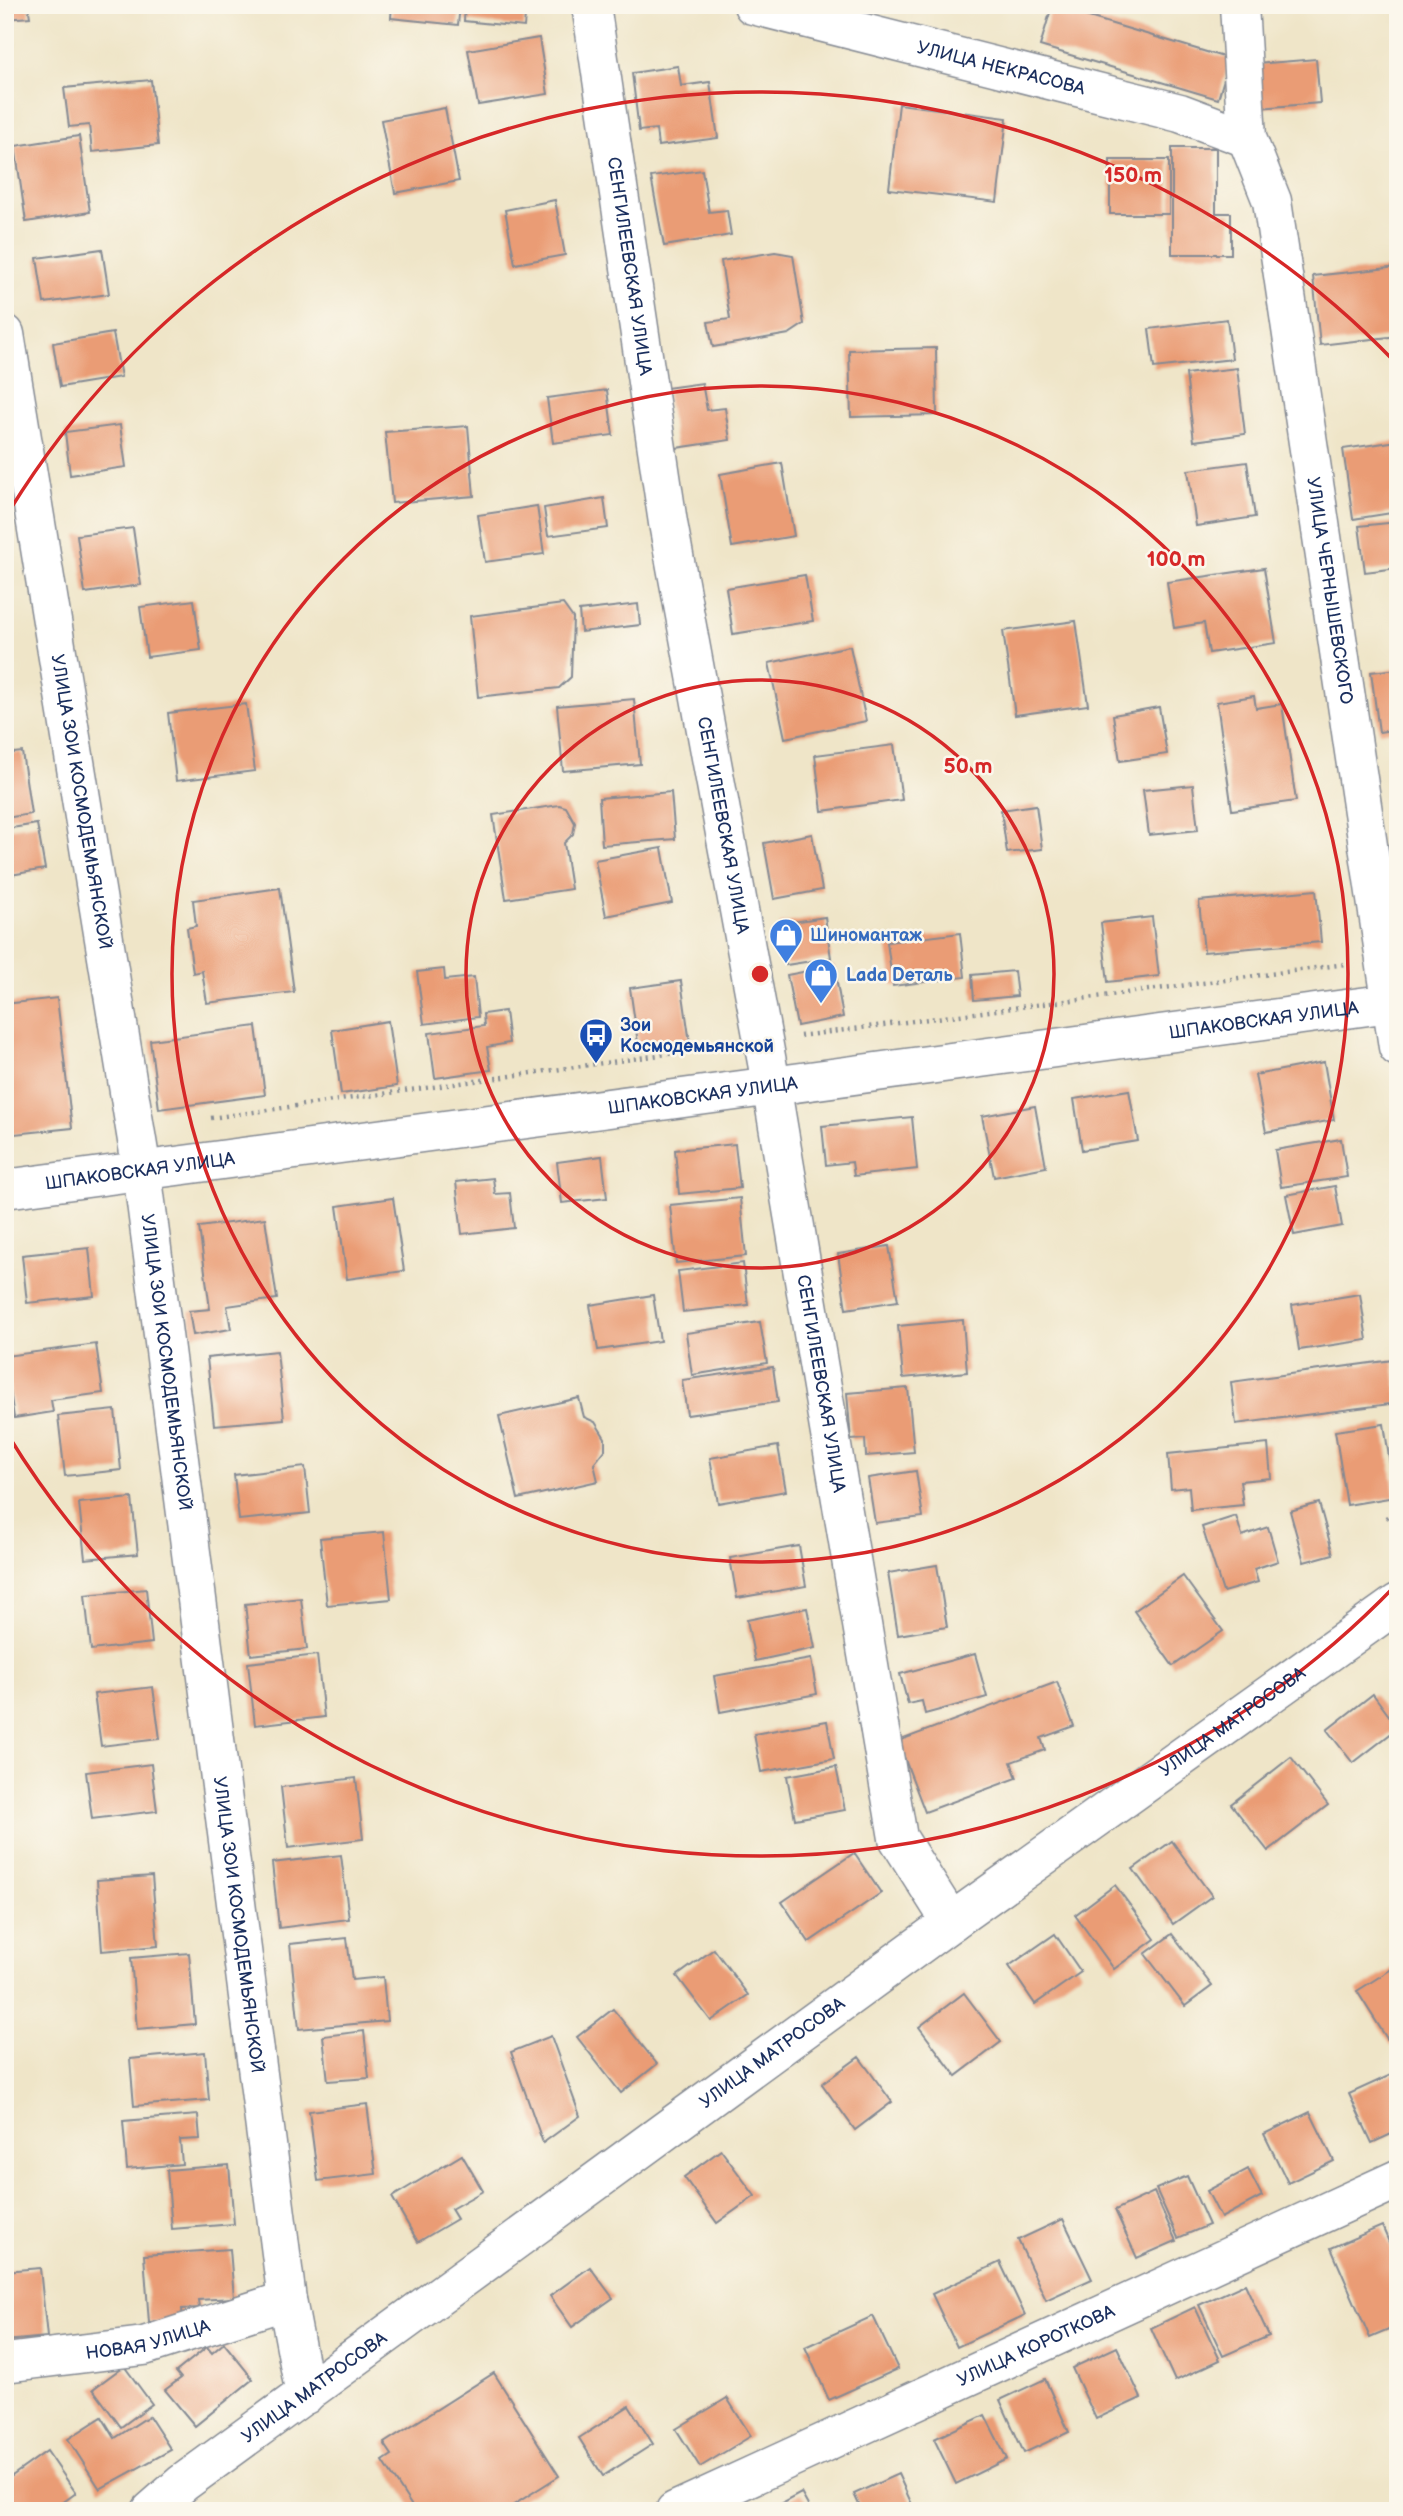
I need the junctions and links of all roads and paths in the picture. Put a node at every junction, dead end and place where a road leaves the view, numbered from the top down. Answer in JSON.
{"nodes":[{"id":1,"x":591,"y":5,"type":"edge"},
{"id":2,"x":753,"y":5,"type":"edge"},
{"id":3,"x":1239,"y":5,"type":"edge"},
{"id":4,"x":1247,"y":138,"type":"junction"},
{"id":5,"x":5,"y":334,"type":"edge"},
{"id":6,"x":1385,"y":959,"type":"junction"},
{"id":7,"x":1395,"y":1002,"type":"edge"},
{"id":8,"x":763,"y":1041,"type":"junction"},
{"id":9,"x":1398,"y":1047,"type":"edge"},
{"id":10,"x":771,"y":1084,"type":"junction"},
{"id":11,"x":203,"y":1119,"type":"dead end"},
{"id":12,"x":142,"y":1171,"type":"junction"},
{"id":13,"x":5,"y":1189,"type":"edge"},
{"id":14,"x":1398,"y":1509,"type":"edge"},
{"id":15,"x":1386,"y":1518,"type":"dead end"},
{"id":16,"x":1398,"y":1603,"type":"edge"},
{"id":17,"x":951,"y":1922,"type":"junction"},
{"id":18,"x":1398,"y":2179,"type":"edge"},
{"id":19,"x":287,"y":2300,"type":"junction"},
{"id":20,"x":5,"y":2363,"type":"edge"},
{"id":21,"x":305,"y":2395,"type":"junction"},
{"id":22,"x":151,"y":2511,"type":"edge"},
{"id":23,"x":675,"y":2511,"type":"edge"}],
"edges":[{"from":1,"to":8,"type":"street","name":"СЕНГИЛЕЕВСКАЯ УЛИЦА"},
{"from":2,"to":4,"type":"street","name":"УЛИЦА НЕКРАСОВА"},
{"from":3,"to":4,"type":"street","name":"УЛИЦА ЧЕРНЫШЕВСКОГО"},
{"from":4,"to":6,"type":"street","name":"УЛИЦА ЧЕРНЫШЕВСКОГО"},
{"from":5,"to":12,"type":"street","name":"УЛИЦА ЗОИ КОСМОДЕМЬЯНСКОЙ"},
{"from":6,"to":7,"type":"street","name":"УЛИЦА ЧЕРНЫШЕВСКОГО"},
{"from":6,"to":8,"type":"path"},
{"from":7,"to":9,"type":"street","name":"УЛИЦА ЧЕРНЫШЕВСКОГО"},
{"from":7,"to":10,"type":"street","name":"ШПАКОВСКАЯ УЛИЦА"},
{"from":8,"to":10,"type":"street","name":"СЕНГИЛЕЕВСКАЯ УЛИЦА"},
{"from":8,"to":11,"type":"path"},
{"from":10,"to":12,"type":"street","name":"ШПАКОВСКАЯ УЛИЦА"},
{"from":10,"to":17,"type":"street","name":"СЕНГИЛЕЕВСКАЯ УЛИЦА"},
{"from":12,"to":13,"type":"street","name":"ШПАКОВСКАЯ УЛИЦА"},
{"from":12,"to":19,"type":"street","name":"УЛИЦА ЗОИ КОСМОДЕМЬЯНСКОЙ"},
{"from":14,"to":15,"type":"path"},
{"from":16,"to":17,"type":"street","name":"УЛИЦА МАТРОСОВА"},
{"from":17,"to":21,"type":"street","name":"УЛИЦА МАТРОСОВА"},
{"from":18,"to":23,"type":"street","name":"УЛИЦА КОРОТКОВА"},
{"from":19,"to":20,"type":"street","name":"НОВАЯ УЛИЦА"},
{"from":19,"to":21,"type":"street","name":"УЛИЦА ЗОИ КОСМОДЕМЬЯНСКОЙ"},
{"from":21,"to":22,"type":"street","name":"УЛИЦА МАТРОСОВА"}]}
